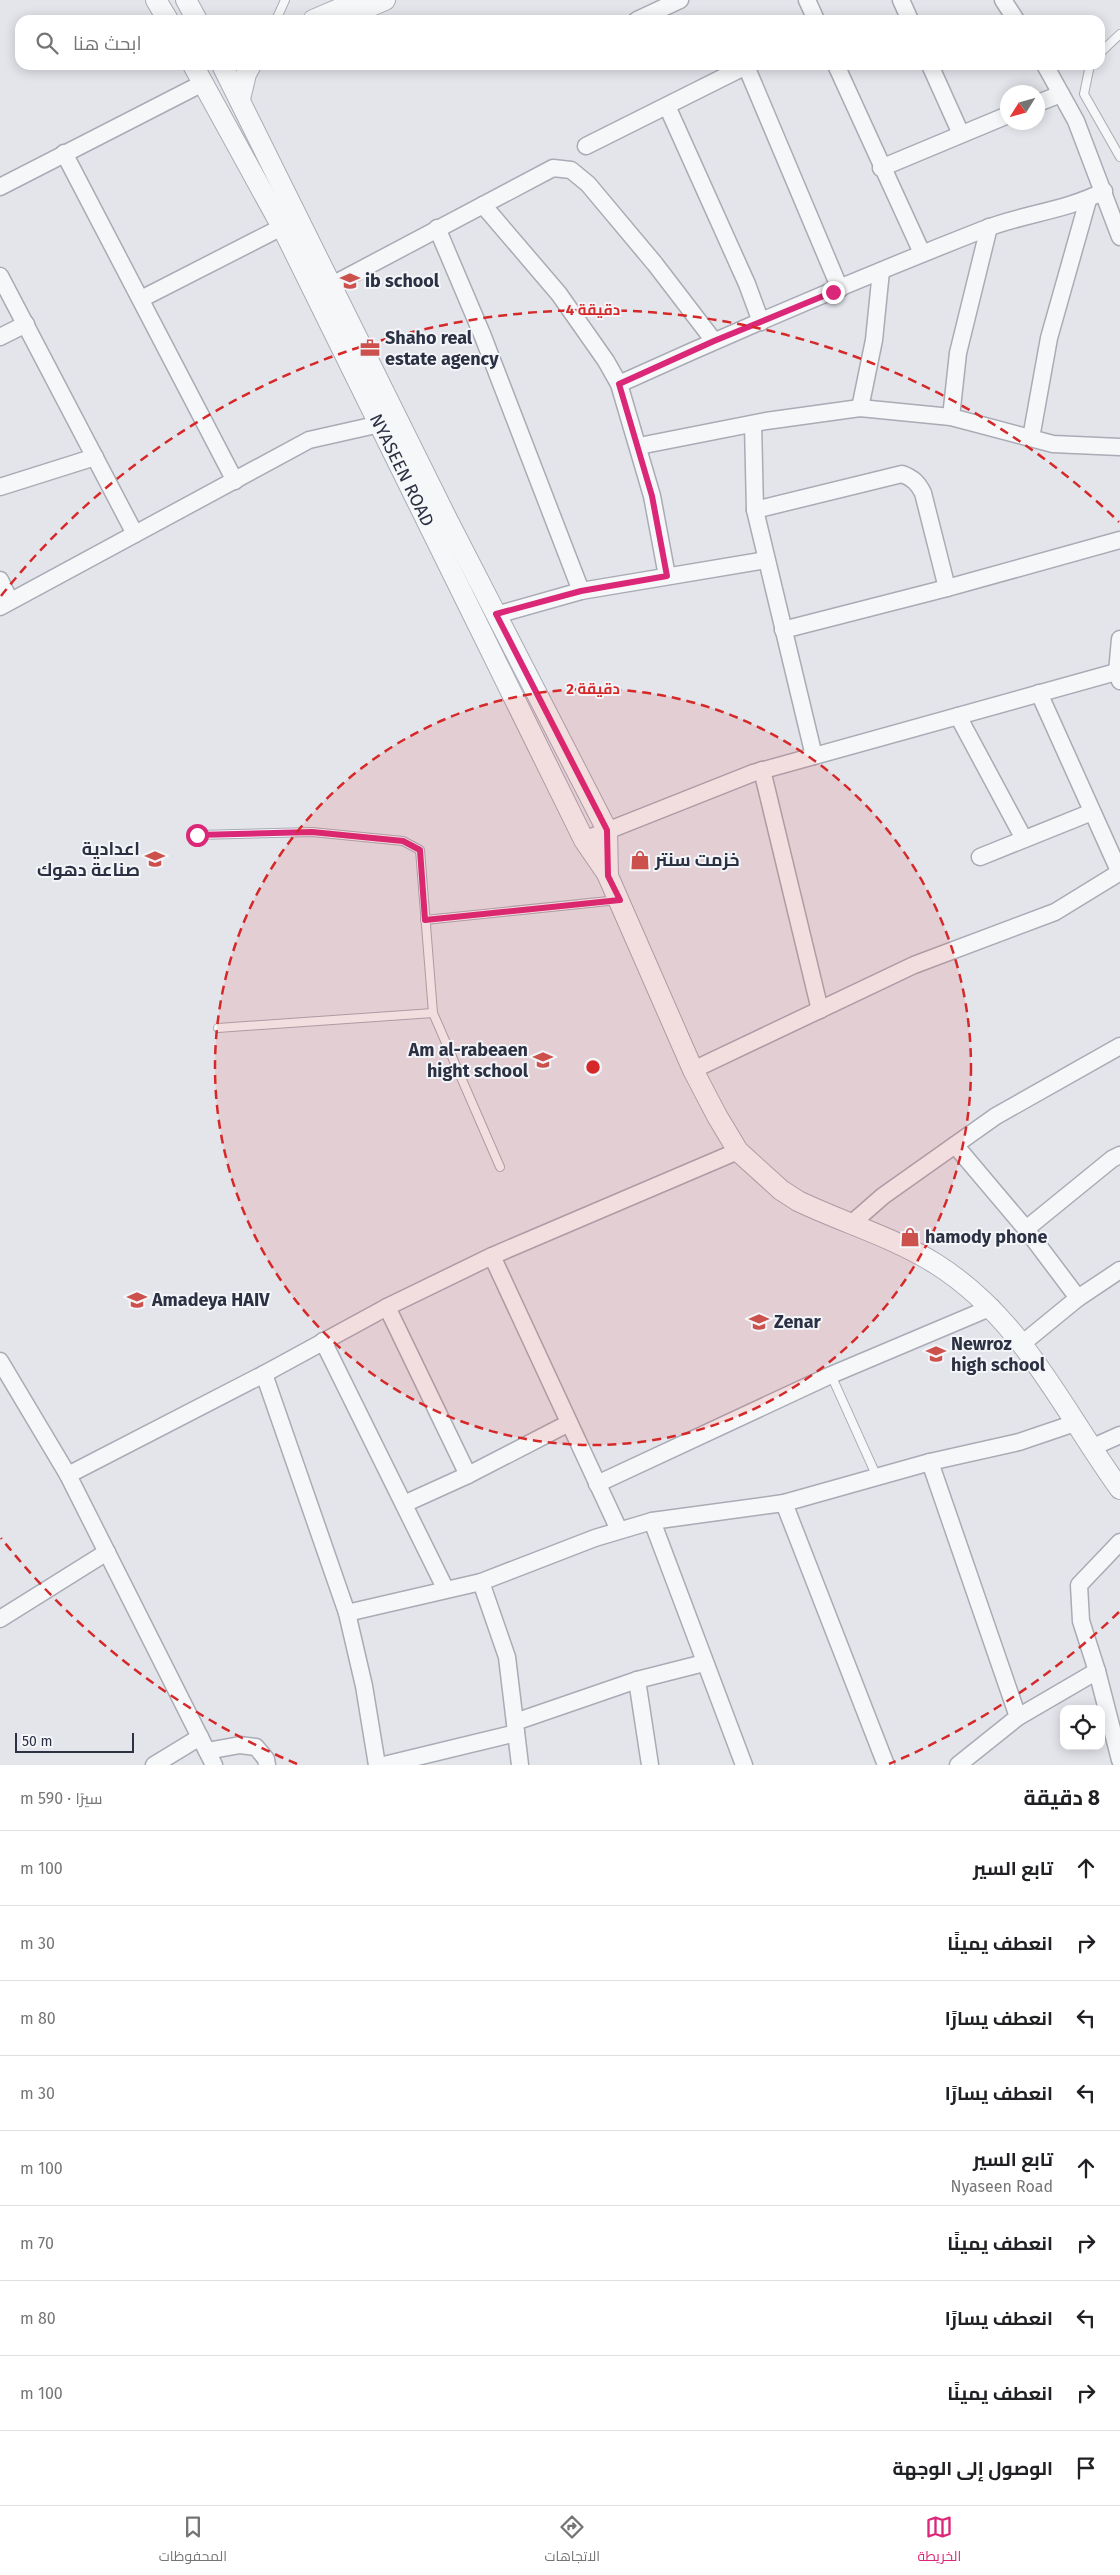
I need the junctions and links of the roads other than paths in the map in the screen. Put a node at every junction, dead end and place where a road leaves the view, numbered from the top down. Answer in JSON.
{"nodes":[{"id":1,"x":156,"y":0,"type":"edge"},
{"id":2,"x":186,"y":0,"type":"edge"},
{"id":3,"x":285,"y":0,"type":"edge"},
{"id":4,"x":360,"y":0,"type":"edge"},
{"id":5,"x":385,"y":0,"type":"edge"},
{"id":6,"x":680,"y":0,"type":"edge"},
{"id":7,"x":807,"y":0,"type":"edge"},
{"id":8,"x":901,"y":0,"type":"edge"},
{"id":9,"x":1002,"y":0,"type":"edge"},
{"id":10,"x":165,"y":15,"type":"edge"},
{"id":11,"x":194,"y":15,"type":"edge"},
{"id":12,"x":278,"y":15,"type":"edge"},
{"id":13,"x":325,"y":15,"type":"edge"},
{"id":14,"x":351,"y":15,"type":"edge"},
{"id":15,"x":648,"y":15,"type":"edge"},
{"id":16,"x":814,"y":15,"type":"edge"},
{"id":17,"x":908,"y":15,"type":"edge"},
{"id":18,"x":1012,"y":15,"type":"edge"},
{"id":19,"x":1120,"y":34,"type":"edge"},
{"id":20,"x":1105,"y":48,"type":"edge"},
{"id":21,"x":196,"y":70,"type":"edge"},
{"id":22,"x":225,"y":70,"type":"edge"},
{"id":23,"x":248,"y":70,"type":"edge"},
{"id":24,"x":737,"y":70,"type":"edge"},
{"id":25,"x":749,"y":70,"type":"edge"},
{"id":26,"x":838,"y":70,"type":"edge"},
{"id":27,"x":932,"y":70,"type":"edge"},
{"id":28,"x":1048,"y":70,"type":"edge"},
{"id":29,"x":1089,"y":70,"type":"edge"},
{"id":30,"x":203,"y":83,"type":"junction"},
{"id":31,"x":1060,"y":94,"type":"junction"},
{"id":32,"x":240,"y":99,"type":"junction"},
{"id":33,"x":1045,"y":100,"type":"edge"},
{"id":34,"x":666,"y":106,"type":"junction"},
{"id":35,"x":1000,"y":118,"type":"edge"},
{"id":36,"x":961,"y":134,"type":"junction"},
{"id":37,"x":586,"y":146,"type":"dead end"},
{"id":38,"x":64,"y":153,"type":"junction"},
{"id":39,"x":1120,"y":157,"type":"edge"},
{"id":40,"x":881,"y":168,"type":"junction"},
{"id":41,"x":0,"y":187,"type":"edge"},
{"id":42,"x":1104,"y":191,"type":"junction"},
{"id":43,"x":1088,"y":200,"type":"junction"},
{"id":44,"x":483,"y":205,"type":"junction"},
{"id":45,"x":282,"y":227,"type":"junction"},
{"id":46,"x":989,"y":227,"type":"junction"},
{"id":47,"x":437,"y":228,"type":"junction"},
{"id":48,"x":1120,"y":237,"type":"edge"},
{"id":49,"x":302,"y":246,"type":"junction"},
{"id":50,"x":922,"y":254,"type":"junction"},
{"id":51,"x":881,"y":271,"type":"junction"},
{"id":52,"x":0,"y":276,"type":"edge"},
{"id":53,"x":332,"y":285,"type":"junction"},
{"id":54,"x":840,"y":289,"type":"junction"},
{"id":55,"x":141,"y":299,"type":"junction"},
{"id":56,"x":761,"y":322,"type":"junction"},
{"id":57,"x":26,"y":324,"type":"junction"},
{"id":58,"x":0,"y":337,"type":"edge"},
{"id":59,"x":714,"y":341,"type":"junction"},
{"id":60,"x":619,"y":384,"type":"junction"},
{"id":61,"x":860,"y":408,"type":"junction"},
{"id":62,"x":951,"y":416,"type":"junction"},
{"id":63,"x":380,"y":424,"type":"junction"},
{"id":64,"x":753,"y":424,"type":"junction"},
{"id":65,"x":1032,"y":438,"type":"junction"},
{"id":66,"x":639,"y":446,"type":"junction"},
{"id":67,"x":1120,"y":447,"type":"edge"},
{"id":68,"x":95,"y":457,"type":"junction"},
{"id":69,"x":235,"y":481,"type":"junction"},
{"id":70,"x":2,"y":482,"type":"edge"},
{"id":71,"x":755,"y":510,"type":"junction"},
{"id":72,"x":135,"y":534,"type":"junction"},
{"id":73,"x":1120,"y":540,"type":"edge"},
{"id":74,"x":766,"y":560,"type":"junction"},
{"id":75,"x":667,"y":576,"type":"junction"},
{"id":76,"x":0,"y":580,"type":"edge"},
{"id":77,"x":947,"y":588,"type":"junction"},
{"id":78,"x":581,"y":591,"type":"junction"},
{"id":79,"x":5,"y":604,"type":"edge"},
{"id":80,"x":496,"y":614,"type":"junction"},
{"id":81,"x":783,"y":630,"type":"junction"},
{"id":82,"x":1120,"y":639,"type":"edge"},
{"id":83,"x":1119,"y":675,"type":"edge"},
{"id":84,"x":1039,"y":693,"type":"junction"},
{"id":85,"x":958,"y":716,"type":"junction"},
{"id":86,"x":814,"y":756,"type":"junction"},
{"id":87,"x":762,"y":770,"type":"junction"},
{"id":88,"x":1092,"y":812,"type":"junction"},
{"id":89,"x":607,"y":830,"type":"junction"},
{"id":90,"x":197,"y":835,"type":"dead end"},
{"id":91,"x":1024,"y":839,"type":"junction"},
{"id":92,"x":584,"y":840,"type":"junction"},
{"id":93,"x":980,"y":857,"type":"dead end"},
{"id":94,"x":1120,"y":873,"type":"edge"},
{"id":95,"x":608,"y":876,"type":"junction"},
{"id":96,"x":620,"y":900,"type":"junction"},
{"id":97,"x":425,"y":920,"type":"junction"},
{"id":98,"x":820,"y":1010,"type":"junction"},
{"id":99,"x":433,"y":1013,"type":"junction"},
{"id":100,"x":218,"y":1028,"type":"dead end"},
{"id":101,"x":1120,"y":1046,"type":"edge"},
{"id":102,"x":693,"y":1070,"type":"junction"},
{"id":103,"x":956,"y":1145,"type":"junction"},
{"id":104,"x":738,"y":1151,"type":"junction"},
{"id":105,"x":1120,"y":1155,"type":"edge"},
{"id":106,"x":500,"y":1167,"type":"dead end"},
{"id":107,"x":850,"y":1224,"type":"junction"},
{"id":108,"x":1026,"y":1229,"type":"junction"},
{"id":109,"x":492,"y":1256,"type":"junction"},
{"id":110,"x":1120,"y":1270,"type":"edge"},
{"id":111,"x":1078,"y":1298,"type":"junction"},
{"id":112,"x":387,"y":1306,"type":"junction"},
{"id":113,"x":992,"y":1307,"type":"junction"},
{"id":114,"x":323,"y":1341,"type":"junction"},
{"id":115,"x":1023,"y":1343,"type":"junction"},
{"id":116,"x":0,"y":1361,"type":"edge"},
{"id":117,"x":264,"y":1374,"type":"junction"},
{"id":118,"x":831,"y":1375,"type":"junction"},
{"id":119,"x":6,"y":1386,"type":"edge"},
{"id":120,"x":569,"y":1423,"type":"junction"},
{"id":121,"x":1075,"y":1423,"type":"junction"},
{"id":122,"x":1120,"y":1435,"type":"edge"},
{"id":123,"x":1093,"y":1447,"type":"junction"},
{"id":124,"x":930,"y":1462,"type":"junction"},
{"id":125,"x":68,"y":1475,"type":"junction"},
{"id":126,"x":468,"y":1475,"type":"junction"},
{"id":127,"x":877,"y":1477,"type":"junction"},
{"id":128,"x":597,"y":1484,"type":"junction"},
{"id":129,"x":1120,"y":1489,"type":"edge"},
{"id":130,"x":784,"y":1503,"type":"junction"},
{"id":131,"x":404,"y":1504,"type":"junction"},
{"id":132,"x":652,"y":1521,"type":"junction"},
{"id":133,"x":619,"y":1530,"type":"junction"},
{"id":134,"x":1120,"y":1542,"type":"edge"},
{"id":135,"x":107,"y":1552,"type":"junction"},
{"id":136,"x":481,"y":1582,"type":"junction"},
{"id":137,"x":445,"y":1588,"type":"junction"},
{"id":138,"x":346,"y":1612,"type":"junction"},
{"id":139,"x":0,"y":1620,"type":"edge"},
{"id":140,"x":704,"y":1663,"type":"junction"},
{"id":141,"x":1097,"y":1671,"type":"junction"},
{"id":142,"x":637,"y":1680,"type":"junction"},
{"id":143,"x":1018,"y":1717,"type":"junction"},
{"id":144,"x":515,"y":1727,"type":"junction"},
{"id":145,"x":207,"y":1751,"type":"edge"},
{"id":146,"x":1120,"y":1760,"type":"edge"},
{"id":147,"x":154,"y":1765,"type":"edge"},
{"id":148,"x":267,"y":1765,"type":"edge"},
{"id":149,"x":377,"y":1765,"type":"edge"},
{"id":150,"x":384,"y":1765,"type":"edge"},
{"id":151,"x":520,"y":1765,"type":"edge"},
{"id":152,"x":650,"y":1765,"type":"edge"},
{"id":153,"x":744,"y":1765,"type":"edge"},
{"id":154,"x":886,"y":1765,"type":"edge"},
{"id":155,"x":958,"y":1765,"type":"edge"}],
"edges":[{"from":1,"to":10,"type":"street"},
{"from":2,"to":11,"type":"street"},
{"from":3,"to":12,"type":"lane"},
{"from":4,"to":13,"type":"street"},
{"from":5,"to":14,"type":"street"},
{"from":6,"to":15,"type":"street"},
{"from":7,"to":16,"type":"street"},
{"from":8,"to":17,"type":"street"},
{"from":9,"to":18,"type":"street"},
{"from":19,"to":20,"type":"lane"},
{"from":21,"to":30,"type":"street","name":"NYASEEN ROAD"},
{"from":22,"to":32,"type":"street","name":"NYASEEN ROAD"},
{"from":23,"to":32,"type":"street"},
{"from":24,"to":34,"type":"street"},
{"from":25,"to":54,"type":"street"},
{"from":26,"to":40,"type":"street"},
{"from":27,"to":36,"type":"street"},
{"from":28,"to":31,"type":"street"},
{"from":29,"to":39,"type":"lane"},
{"from":30,"to":38,"type":"street"},
{"from":30,"to":45,"type":"street","name":"NYASEEN ROAD"},
{"from":31,"to":33,"type":"street"},
{"from":31,"to":42,"type":"street"},
{"from":32,"to":49,"type":"street","name":"NYASEEN ROAD"},
{"from":34,"to":37,"type":"street"},
{"from":34,"to":56,"type":"street"},
{"from":35,"to":36,"type":"street"},
{"from":36,"to":40,"type":"street"},
{"from":38,"to":41,"type":"street"},
{"from":38,"to":55,"type":"street"},
{"from":40,"to":50,"type":"street"},
{"from":42,"to":43,"type":"street"},
{"from":42,"to":48,"type":"street"},
{"from":43,"to":46,"type":"street"},
{"from":43,"to":65,"type":"street"},
{"from":44,"to":47,"type":"street"},
{"from":44,"to":59,"type":"street"},
{"from":44,"to":60,"type":"street"},
{"from":45,"to":49,"type":"street","name":"NYASEEN ROAD"},
{"from":45,"to":55,"type":"street"},
{"from":46,"to":50,"type":"street"},
{"from":46,"to":62,"type":"street"},
{"from":47,"to":53,"type":"street"},
{"from":47,"to":78,"type":"street"},
{"from":49,"to":53,"type":"street","name":"NYASEEN ROAD"},
{"from":49,"to":63,"type":"street","name":"NYASEEN ROAD"},
{"from":50,"to":51,"type":"street"},
{"from":51,"to":54,"type":"street"},
{"from":51,"to":61,"type":"street"},
{"from":52,"to":57,"type":"street"},
{"from":53,"to":80,"type":"street","name":"NYASEEN ROAD"},
{"from":54,"to":56,"type":"street"},
{"from":55,"to":69,"type":"street"},
{"from":56,"to":59,"type":"street"},
{"from":57,"to":58,"type":"street"},
{"from":57,"to":68,"type":"street"},
{"from":59,"to":60,"type":"street"},
{"from":60,"to":66,"type":"street"},
{"from":61,"to":62,"type":"street"},
{"from":61,"to":64,"type":"street"},
{"from":62,"to":65,"type":"street"},
{"from":63,"to":69,"type":"street"},
{"from":63,"to":92,"type":"street","name":"NYASEEN ROAD"},
{"from":64,"to":66,"type":"street"},
{"from":64,"to":71,"type":"street"},
{"from":65,"to":67,"type":"street"},
{"from":66,"to":75,"type":"street"},
{"from":68,"to":70,"type":"street"},
{"from":68,"to":72,"type":"street"},
{"from":69,"to":72,"type":"street"},
{"from":71,"to":74,"type":"street"},
{"from":71,"to":77,"type":"street"},
{"from":72,"to":79,"type":"street"},
{"from":73,"to":77,"type":"street"},
{"from":74,"to":75,"type":"street"},
{"from":74,"to":81,"type":"street"},
{"from":75,"to":78,"type":"street"},
{"from":76,"to":79,"type":"street"},
{"from":77,"to":81,"type":"street"},
{"from":78,"to":80,"type":"street"},
{"from":80,"to":89,"type":"street","name":"NYASEEN ROAD"},
{"from":81,"to":86,"type":"street"},
{"from":82,"to":83,"type":"street"},
{"from":83,"to":84,"type":"street"},
{"from":84,"to":85,"type":"street"},
{"from":84,"to":88,"type":"street"},
{"from":85,"to":86,"type":"street"},
{"from":85,"to":91,"type":"street"},
{"from":86,"to":87,"type":"street"},
{"from":87,"to":89,"type":"street"},
{"from":87,"to":98,"type":"street"},
{"from":88,"to":91,"type":"street"},
{"from":88,"to":94,"type":"street"},
{"from":89,"to":92,"type":"street"},
{"from":89,"to":95,"type":"street"},
{"from":90,"to":97,"type":"lane"},
{"from":91,"to":93,"type":"street"},
{"from":92,"to":95,"type":"street","name":"NYASEEN ROAD"},
{"from":94,"to":98,"type":"street"},
{"from":95,"to":96,"type":"street","name":"NYASEEN ROAD"},
{"from":96,"to":97,"type":"lane"},
{"from":96,"to":102,"type":"street","name":"NYASEEN ROAD"},
{"from":97,"to":99,"type":"lane"},
{"from":98,"to":102,"type":"street"},
{"from":99,"to":100,"type":"lane"},
{"from":99,"to":106,"type":"lane"},
{"from":101,"to":103,"type":"street"},
{"from":102,"to":104,"type":"street","name":"NYASEEN ROAD"},
{"from":103,"to":107,"type":"street"},
{"from":103,"to":108,"type":"street"},
{"from":104,"to":107,"type":"street","name":"NYASEEN ROAD"},
{"from":104,"to":109,"type":"street"},
{"from":105,"to":108,"type":"street"},
{"from":107,"to":113,"type":"street","name":"NYASEEN ROAD"},
{"from":108,"to":111,"type":"street"},
{"from":109,"to":112,"type":"street"},
{"from":109,"to":120,"type":"street"},
{"from":110,"to":111,"type":"street"},
{"from":111,"to":115,"type":"street"},
{"from":112,"to":114,"type":"street"},
{"from":112,"to":126,"type":"street"},
{"from":113,"to":115,"type":"street","name":"NYASEEN ROAD"},
{"from":113,"to":118,"type":"street"},
{"from":114,"to":117,"type":"street"},
{"from":114,"to":131,"type":"street"},
{"from":115,"to":121,"type":"street","name":"NYASEEN ROAD"},
{"from":116,"to":119,"type":"street"},
{"from":117,"to":125,"type":"street"},
{"from":117,"to":138,"type":"street"},
{"from":118,"to":127,"type":"lane"},
{"from":118,"to":128,"type":"street"},
{"from":119,"to":125,"type":"street"},
{"from":120,"to":126,"type":"street"},
{"from":120,"to":128,"type":"street"},
{"from":121,"to":123,"type":"street","name":"NYASEEN ROAD"},
{"from":121,"to":124,"type":"street"},
{"from":122,"to":123,"type":"street"},
{"from":123,"to":129,"type":"street","name":"NYASEEN ROAD"},
{"from":124,"to":127,"type":"street"},
{"from":124,"to":143,"type":"street"},
{"from":125,"to":135,"type":"street"},
{"from":126,"to":131,"type":"street"},
{"from":127,"to":130,"type":"street"},
{"from":128,"to":133,"type":"street"},
{"from":130,"to":132,"type":"street"},
{"from":130,"to":154,"type":"street"},
{"from":131,"to":137,"type":"street"},
{"from":132,"to":133,"type":"street"},
{"from":132,"to":140,"type":"street"},
{"from":133,"to":136,"type":"street"},
{"from":134,"to":141,"type":"street"},
{"from":135,"to":139,"type":"street"},
{"from":135,"to":145,"type":"street"},
{"from":136,"to":137,"type":"street"},
{"from":136,"to":144,"type":"street"},
{"from":137,"to":138,"type":"street"},
{"from":138,"to":149,"type":"street"},
{"from":140,"to":142,"type":"street"},
{"from":140,"to":153,"type":"street"},
{"from":141,"to":143,"type":"street"},
{"from":141,"to":146,"type":"street"},
{"from":142,"to":144,"type":"street"},
{"from":142,"to":152,"type":"street"},
{"from":143,"to":155,"type":"street"},
{"from":144,"to":150,"type":"street"},
{"from":144,"to":151,"type":"street"},
{"from":145,"to":147,"type":"street"},
{"from":145,"to":148,"type":"street"}]}
